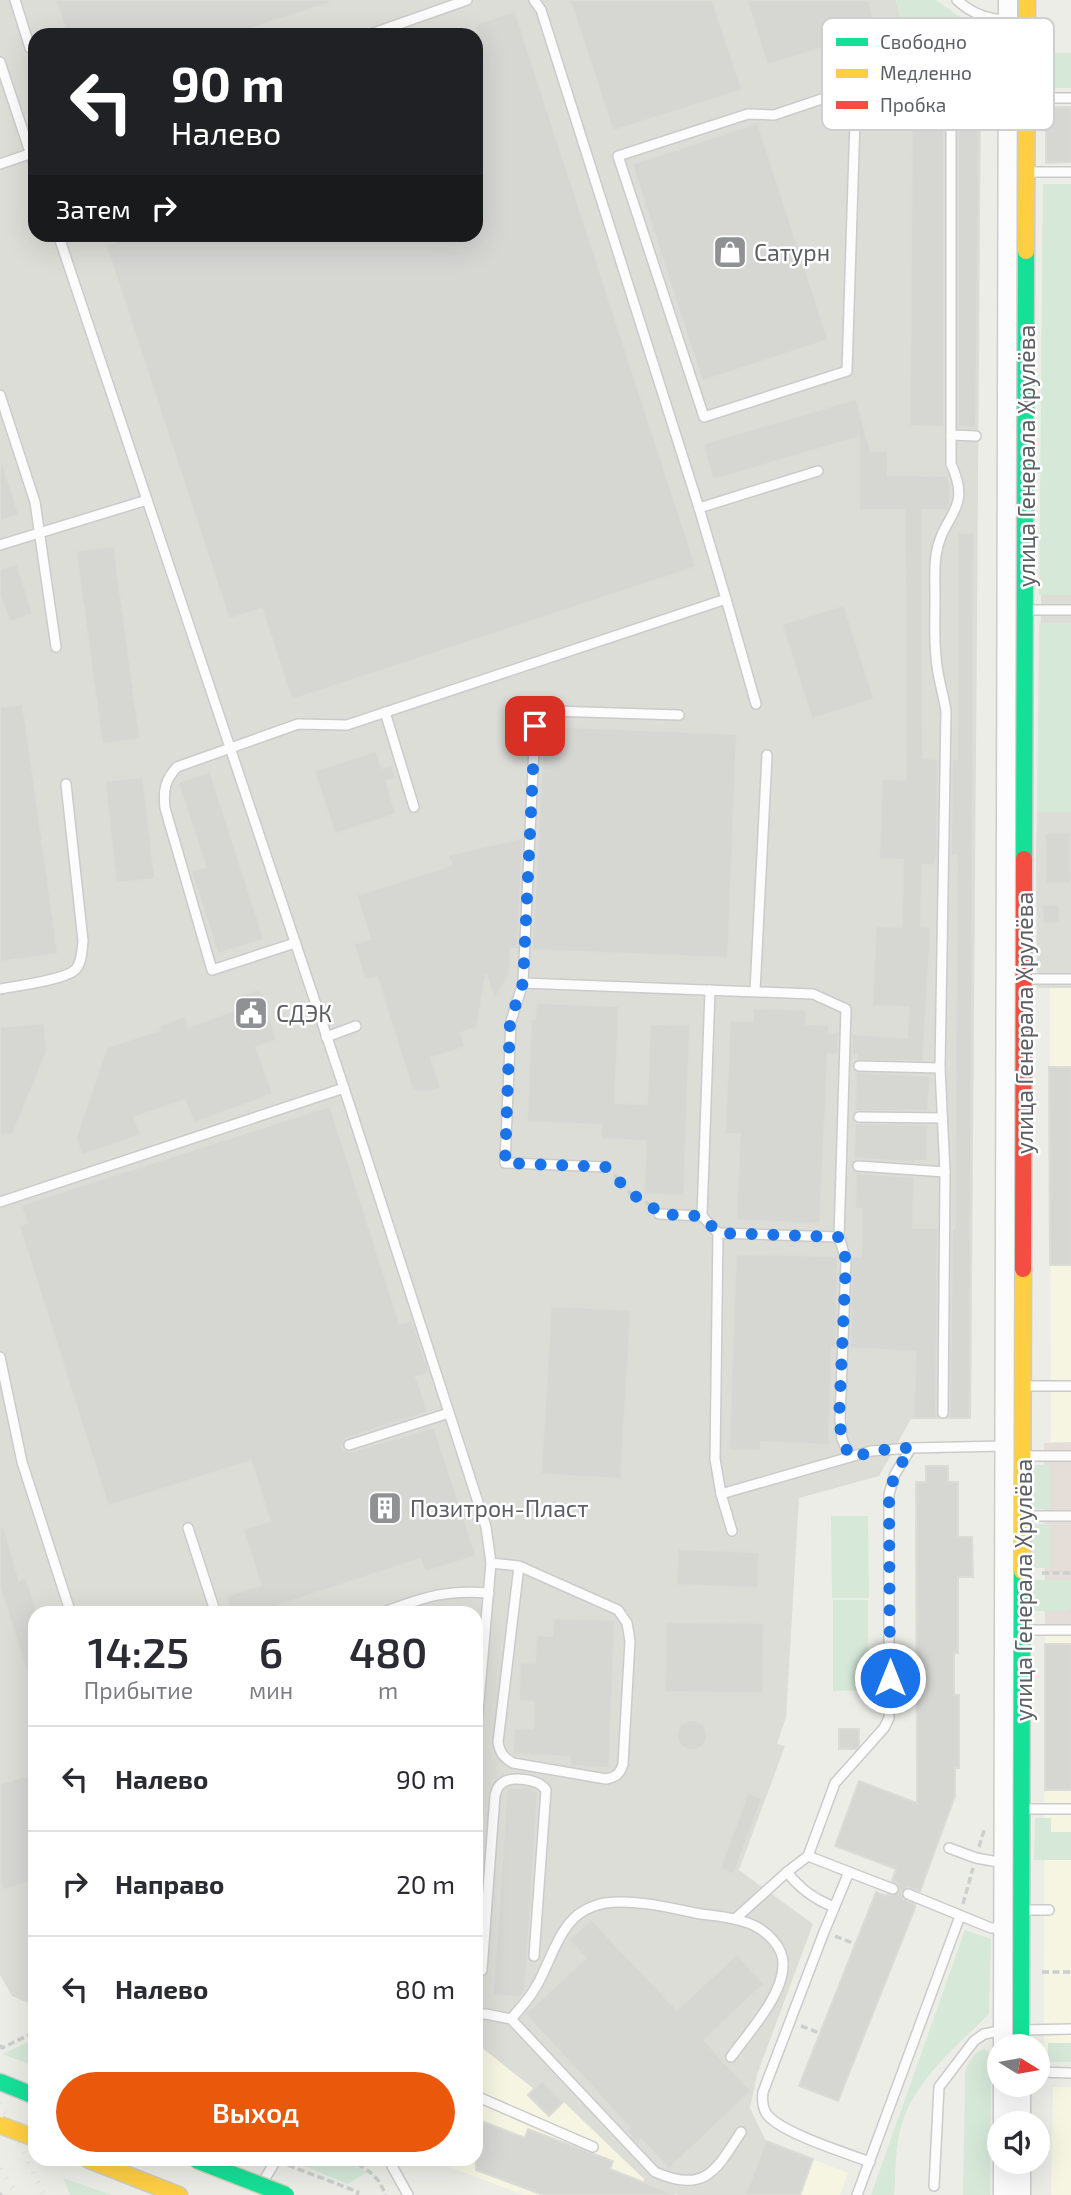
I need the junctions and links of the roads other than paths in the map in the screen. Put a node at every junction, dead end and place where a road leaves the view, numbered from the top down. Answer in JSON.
{"nodes":[{"id":1,"x":15,"y":0,"type":"edge"},
{"id":2,"x":467,"y":0,"type":"edge"},
{"id":3,"x":534,"y":0,"type":"edge"},
{"id":4,"x":957,"y":0,"type":"edge"},
{"id":5,"x":1008,"y":0,"type":"edge"},
{"id":6,"x":1027,"y":0,"type":"edge"},
{"id":7,"x":987,"y":18,"type":"edge"},
{"id":8,"x":1008,"y":18,"type":"edge"},
{"id":9,"x":1027,"y":18,"type":"edge"},
{"id":10,"x":388,"y":28,"type":"edge"},
{"id":11,"x":28,"y":42,"type":"edge"},
{"id":12,"x":0,"y":62,"type":"edge"},
{"id":13,"x":822,"y":99,"type":"edge"},
{"id":14,"x":855,"y":130,"type":"edge"},
{"id":15,"x":951,"y":130,"type":"edge"},
{"id":16,"x":1008,"y":130,"type":"edge"},
{"id":17,"x":1026,"y":130,"type":"edge"},
{"id":18,"x":28,"y":139,"type":"edge"},
{"id":19,"x":28,"y":155,"type":"edge"},
{"id":20,"x":0,"y":164,"type":"edge"},
{"id":21,"x":1007,"y":172,"type":"junction"},
{"id":22,"x":1026,"y":172,"type":"junction"},
{"id":23,"x":1071,"y":172,"type":"edge"},
{"id":24,"x":61,"y":242,"type":"edge"},
{"id":25,"x":0,"y":395,"type":"edge"},
{"id":26,"x":951,"y":435,"type":"junction"},
{"id":27,"x":1007,"y":435,"type":"junction"},
{"id":28,"x":1026,"y":435,"type":"junction"},
{"id":29,"x":976,"y":436,"type":"dead end"},
{"id":30,"x":818,"y":471,"type":"dead end"},
{"id":31,"x":147,"y":500,"type":"junction"},
{"id":32,"x":699,"y":508,"type":"junction"},
{"id":33,"x":39,"y":532,"type":"junction"},
{"id":34,"x":0,"y":545,"type":"edge"},
{"id":35,"x":726,"y":599,"type":"junction"},
{"id":36,"x":1025,"y":610,"type":"junction"},
{"id":37,"x":1071,"y":610,"type":"edge"},
{"id":38,"x":1007,"y":611,"type":"junction"},
{"id":39,"x":56,"y":647,"type":"dead end"},
{"id":40,"x":756,"y":704,"type":"dead end"},
{"id":41,"x":385,"y":712,"type":"junction"},
{"id":42,"x":679,"y":715,"type":"dead end"},
{"id":43,"x":231,"y":748,"type":"junction"},
{"id":44,"x":767,"y":755,"type":"dead end"},
{"id":45,"x":66,"y":784,"type":"dead end"},
{"id":46,"x":414,"y":807,"type":"dead end"},
{"id":47,"x":295,"y":943,"type":"junction"},
{"id":48,"x":1006,"y":979,"type":"junction"},
{"id":49,"x":1024,"y":979,"type":"junction"},
{"id":50,"x":1071,"y":979,"type":"edge"},
{"id":51,"x":523,"y":983,"type":"junction"},
{"id":52,"x":0,"y":989,"type":"edge"},
{"id":53,"x":710,"y":990,"type":"junction"},
{"id":54,"x":755,"y":991,"type":"junction"},
{"id":55,"x":356,"y":1026,"type":"dead end"},
{"id":56,"x":326,"y":1037,"type":"junction"},
{"id":57,"x":859,"y":1066,"type":"dead end"},
{"id":58,"x":940,"y":1068,"type":"junction"},
{"id":59,"x":344,"y":1088,"type":"junction"},
{"id":60,"x":859,"y":1117,"type":"dead end"},
{"id":61,"x":942,"y":1118,"type":"junction"},
{"id":62,"x":858,"y":1166,"type":"dead end"},
{"id":63,"x":606,"y":1167,"type":"road end"},
{"id":64,"x":945,"y":1172,"type":"junction"},
{"id":65,"x":0,"y":1202,"type":"edge"},
{"id":66,"x":659,"y":1214,"type":"road end"},
{"id":67,"x":702,"y":1216,"type":"junction"},
{"id":68,"x":718,"y":1233,"type":"junction"},
{"id":69,"x":839,"y":1237,"type":"junction"},
{"id":70,"x":0,"y":1357,"type":"edge"},
{"id":71,"x":1014,"y":1386,"type":"junction"},
{"id":72,"x":1071,"y":1386,"type":"edge"},
{"id":73,"x":449,"y":1413,"type":"junction"},
{"id":74,"x":943,"y":1413,"type":"dead end"},
{"id":75,"x":349,"y":1446,"type":"dead end"},
{"id":76,"x":911,"y":1448,"type":"junction"},
{"id":77,"x":1014,"y":1451,"type":"junction"},
{"id":78,"x":1071,"y":1456,"type":"edge"},
{"id":79,"x":850,"y":1457,"type":"junction"},
{"id":80,"x":721,"y":1494,"type":"junction"},
{"id":81,"x":1023,"y":1516,"type":"junction"},
{"id":82,"x":1071,"y":1516,"type":"edge"},
{"id":83,"x":1005,"y":1517,"type":"junction"},
{"id":84,"x":188,"y":1528,"type":"dead end"},
{"id":85,"x":732,"y":1531,"type":"dead end"},
{"id":86,"x":491,"y":1563,"type":"junction"},
{"id":87,"x":519,"y":1566,"type":"junction"},
{"id":88,"x":489,"y":1593,"type":"junction"},
{"id":89,"x":68,"y":1606,"type":"edge"},
{"id":90,"x":213,"y":1606,"type":"edge"},
{"id":91,"x":402,"y":1606,"type":"edge"},
{"id":92,"x":1014,"y":1630,"type":"junction"},
{"id":93,"x":1071,"y":1630,"type":"edge"},
{"id":94,"x":483,"y":1659,"type":"edge"},
{"id":95,"x":1004,"y":1809,"type":"junction"},
{"id":96,"x":1022,"y":1809,"type":"junction"},
{"id":97,"x":1071,"y":1809,"type":"edge"},
{"id":98,"x":949,"y":1848,"type":"dead end"},
{"id":99,"x":808,"y":1856,"type":"junction"},
{"id":100,"x":1004,"y":1863,"type":"junction"},
{"id":101,"x":787,"y":1872,"type":"junction"},
{"id":102,"x":849,"y":1872,"type":"junction"},
{"id":103,"x":893,"y":1889,"type":"dead end"},
{"id":104,"x":908,"y":1894,"type":"dead end"},
{"id":105,"x":834,"y":1907,"type":"junction"},
{"id":106,"x":1022,"y":1910,"type":"junction"},
{"id":107,"x":1049,"y":1910,"type":"dead end"},
{"id":108,"x":960,"y":1916,"type":"junction"},
{"id":109,"x":735,"y":1919,"type":"junction"},
{"id":110,"x":1010,"y":1922,"type":"junction"},
{"id":111,"x":534,"y":1956,"type":"dead end"},
{"id":112,"x":483,"y":1957,"type":"edge"},
{"id":113,"x":483,"y":2014,"type":"edge"},
{"id":114,"x":511,"y":2019,"type":"junction"},
{"id":115,"x":1071,"y":2029,"type":"edge"},
{"id":116,"x":987,"y":2034,"type":"edge"},
{"id":117,"x":1012,"y":2034,"type":"edge"},
{"id":118,"x":1038,"y":2034,"type":"edge"},
{"id":119,"x":731,"y":2057,"type":"dead end"},
{"id":120,"x":1050,"y":2072,"type":"edge"},
{"id":121,"x":1071,"y":2073,"type":"edge"},
{"id":122,"x":0,"y":2082,"type":"edge"},
{"id":123,"x":28,"y":2093,"type":"edge"},
{"id":124,"x":483,"y":2099,"type":"edge"},
{"id":125,"x":0,"y":2125,"type":"edge"},
{"id":126,"x":741,"y":2132,"type":"dead end"},
{"id":127,"x":28,"y":2135,"type":"edge"},
{"id":128,"x":593,"y":2147,"type":"dead end"},
{"id":129,"x":870,"y":2162,"type":"junction"},
{"id":130,"x":104,"y":2166,"type":"edge"},
{"id":131,"x":211,"y":2166,"type":"edge"},
{"id":132,"x":273,"y":2166,"type":"edge"},
{"id":133,"x":392,"y":2166,"type":"edge"},
{"id":134,"x":1003,"y":2174,"type":"edge"},
{"id":135,"x":1021,"y":2174,"type":"edge"},
{"id":136,"x":934,"y":2186,"type":"dead end"},
{"id":137,"x":179,"y":2195,"type":"edge"},
{"id":138,"x":256,"y":2195,"type":"edge"},
{"id":139,"x":286,"y":2195,"type":"edge"},
{"id":140,"x":408,"y":2195,"type":"edge"},
{"id":141,"x":857,"y":2195,"type":"edge"},
{"id":142,"x":1003,"y":2195,"type":"edge"},
{"id":143,"x":1021,"y":2195,"type":"edge"}],
"edges":[{"from":1,"to":11,"type":"lane"},
{"from":2,"to":10,"type":"lane"},
{"from":3,"to":32,"type":"lane"},
{"from":4,"to":7,"type":"lane"},
{"from":5,"to":8,"type":"street","name":"улица Генерала Хрулёва"},
{"from":6,"to":9,"type":"street","name":"улица Генерала Хрулёва"},
{"from":12,"to":18,"type":"lane"},
{"from":13,"to":14,"type":"lane"},
{"from":15,"to":26,"type":"lane"},
{"from":16,"to":21,"type":"street","name":"улица Генерала Хрулёва"},
{"from":17,"to":22,"type":"street","name":"улица Генерала Хрулёва"},
{"from":19,"to":20,"type":"lane"},
{"from":21,"to":22,"type":"lane"},
{"from":21,"to":27,"type":"street","name":"улица Генерала Хрулёва"},
{"from":22,"to":23,"type":"lane"},
{"from":22,"to":28,"type":"street","name":"улица Генерала Хрулёва"},
{"from":24,"to":31,"type":"lane"},
{"from":25,"to":33,"type":"lane"},
{"from":26,"to":29,"type":"lane"},
{"from":26,"to":58,"type":"lane"},
{"from":27,"to":28,"type":"lane"},
{"from":27,"to":38,"type":"street","name":"улица Генерала Хрулёва"},
{"from":28,"to":36,"type":"street","name":"улица Генерала Хрулёва"},
{"from":30,"to":32,"type":"lane"},
{"from":31,"to":33,"type":"lane"},
{"from":31,"to":43,"type":"lane"},
{"from":32,"to":35,"type":"lane"},
{"from":33,"to":34,"type":"lane"},
{"from":33,"to":39,"type":"lane"},
{"from":35,"to":40,"type":"lane"},
{"from":35,"to":41,"type":"lane"},
{"from":36,"to":37,"type":"lane"},
{"from":36,"to":38,"type":"lane"},
{"from":36,"to":49,"type":"street","name":"улица Генерала Хрулёва"},
{"from":38,"to":48,"type":"street","name":"улица Генерала Хрулёва"},
{"from":41,"to":43,"type":"lane"},
{"from":41,"to":46,"type":"lane"},
{"from":42,"to":51,"type":"lane"},
{"from":43,"to":47,"type":"lane"},
{"from":43,"to":47,"type":"lane"},
{"from":44,"to":54,"type":"lane"},
{"from":45,"to":52,"type":"lane"},
{"from":47,"to":56,"type":"lane"},
{"from":48,"to":49,"type":"lane"},
{"from":48,"to":71,"type":"street","name":"улица Генерала Хрулёва"},
{"from":49,"to":50,"type":"lane"},
{"from":49,"to":71,"type":"street","name":"улица Генерала Хрулёва"},
{"from":51,"to":53,"type":"lane"},
{"from":51,"to":63,"type":"lane"},
{"from":53,"to":54,"type":"lane"},
{"from":53,"to":67,"type":"lane"},
{"from":54,"to":69,"type":"lane"},
{"from":55,"to":56,"type":"lane"},
{"from":56,"to":59,"type":"lane"},
{"from":57,"to":58,"type":"lane"},
{"from":58,"to":61,"type":"lane"},
{"from":59,"to":65,"type":"lane"},
{"from":59,"to":73,"type":"lane"},
{"from":60,"to":61,"type":"lane"},
{"from":61,"to":64,"type":"lane"},
{"from":62,"to":64,"type":"lane"},
{"from":64,"to":74,"type":"lane"},
{"from":66,"to":67,"type":"lane"},
{"from":67,"to":68,"type":"lane"},
{"from":68,"to":69,"type":"lane"},
{"from":68,"to":80,"type":"lane"},
{"from":69,"to":79,"type":"lane"},
{"from":70,"to":89,"type":"lane"},
{"from":71,"to":72,"type":"lane"},
{"from":71,"to":77,"type":"street","name":"улица Генерала Хрулёва"},
{"from":73,"to":75,"type":"lane"},
{"from":73,"to":86,"type":"lane"},
{"from":76,"to":77,"type":"lane"},
{"from":76,"to":79,"type":"lane"},
{"from":76,"to":99,"type":"lane"},
{"from":77,"to":78,"type":"lane"},
{"from":77,"to":81,"type":"street","name":"улица Генерала Хрулёва"},
{"from":77,"to":83,"type":"street","name":"улица Генерала Хрулёва"},
{"from":79,"to":80,"type":"lane"},
{"from":80,"to":85,"type":"lane"},
{"from":81,"to":82,"type":"lane"},
{"from":81,"to":83,"type":"lane"},
{"from":81,"to":92,"type":"street","name":"улица Генерала Хрулёва"},
{"from":83,"to":92,"type":"street","name":"улица Генерала Хрулёва"},
{"from":84,"to":90,"type":"lane"},
{"from":86,"to":87,"type":"lane"},
{"from":86,"to":88,"type":"lane"},
{"from":87,"to":87,"type":"lane"},
{"from":88,"to":91,"type":"lane"},
{"from":88,"to":94,"type":"lane"},
{"from":92,"to":93,"type":"lane"},
{"from":92,"to":95,"type":"street","name":"улица Генерала Хрулёва"},
{"from":92,"to":96,"type":"street","name":"улица Генерала Хрулёва"},
{"from":95,"to":96,"type":"lane"},
{"from":95,"to":100,"type":"street","name":"улица Генерала Хрулёва"},
{"from":96,"to":97,"type":"lane"},
{"from":96,"to":106,"type":"street","name":"улица Генерала Хрулёва"},
{"from":98,"to":100,"type":"lane"},
{"from":99,"to":101,"type":"lane"},
{"from":99,"to":102,"type":"lane"},
{"from":100,"to":110,"type":"street","name":"улица Генерала Хрулёва"},
{"from":101,"to":105,"type":"lane"},
{"from":101,"to":109,"type":"lane"},
{"from":102,"to":103,"type":"lane"},
{"from":102,"to":105,"type":"lane"},
{"from":104,"to":108,"type":"lane"},
{"from":105,"to":129,"type":"lane"},
{"from":106,"to":107,"type":"lane"},
{"from":106,"to":110,"type":"street","name":"улица Генерала Хрулёва"},
{"from":108,"to":110,"type":"lane"},
{"from":108,"to":129,"type":"lane"},
{"from":109,"to":114,"type":"lane"},
{"from":109,"to":119,"type":"lane"},
{"from":110,"to":117,"type":"street","name":"улица Генерала Хрулёва"},
{"from":111,"to":112,"type":"lane"},
{"from":113,"to":114,"type":"lane"},
{"from":114,"to":126,"type":"lane"},
{"from":115,"to":118,"type":"lane"},
{"from":116,"to":136,"type":"lane"},
{"from":120,"to":121,"type":"lane"},
{"from":122,"to":123,"type":"street"},
{"from":124,"to":128,"type":"lane"},
{"from":125,"to":127,"type":"street","bridge":true},
{"from":129,"to":141,"type":"lane"},
{"from":130,"to":137,"type":"street"},
{"from":131,"to":139,"type":"street","bridge":true},
{"from":132,"to":138,"type":"lane"},
{"from":133,"to":140,"type":"lane"},
{"from":134,"to":142,"type":"street"},
{"from":135,"to":143,"type":"street"}]}
